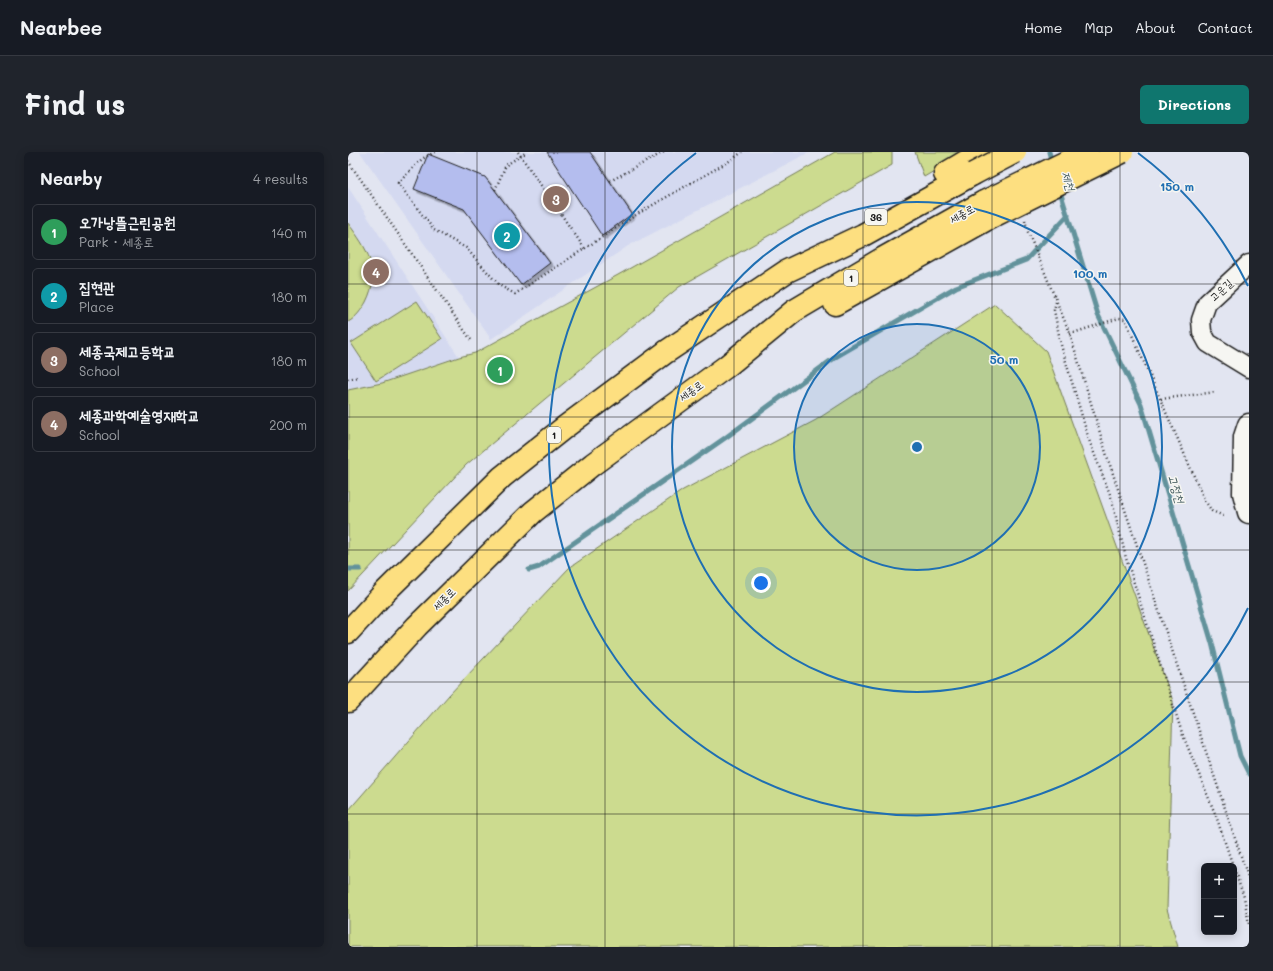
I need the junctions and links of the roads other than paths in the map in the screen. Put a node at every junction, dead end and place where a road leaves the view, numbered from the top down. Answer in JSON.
{"nodes":[{"id":1,"x":1015,"y":152,"type":"edge"},
{"id":2,"x":1088,"y":152,"type":"edge"},
{"id":3,"x":1122,"y":152,"type":"edge"},
{"id":4,"x":973,"y":163,"type":"edge"},
{"id":5,"x":986,"y":210,"type":"junction"},
{"id":6,"x":1249,"y":264,"type":"edge"},
{"id":7,"x":1249,"y":368,"type":"edge"},
{"id":8,"x":1249,"y":425,"type":"edge"},
{"id":9,"x":1249,"y":512,"type":"edge"},
{"id":10,"x":348,"y":632,"type":"edge"},
{"id":11,"x":348,"y":702,"type":"edge"}],
"edges":[{"from":1,"to":4,"type":"highway","number":"1","bridge":true},
{"from":2,"to":5,"type":"highway","name":"세종로","number":"1","bridge":true},
{"from":3,"to":5,"type":"highway","bridge":true},
{"from":4,"to":10,"type":"highway","number":"1"},
{"from":5,"to":11,"type":"highway","name":"세종로","number":"1"},
{"from":6,"to":7,"type":"street","name":"고운길"},
{"from":8,"to":9,"type":"street"}]}
